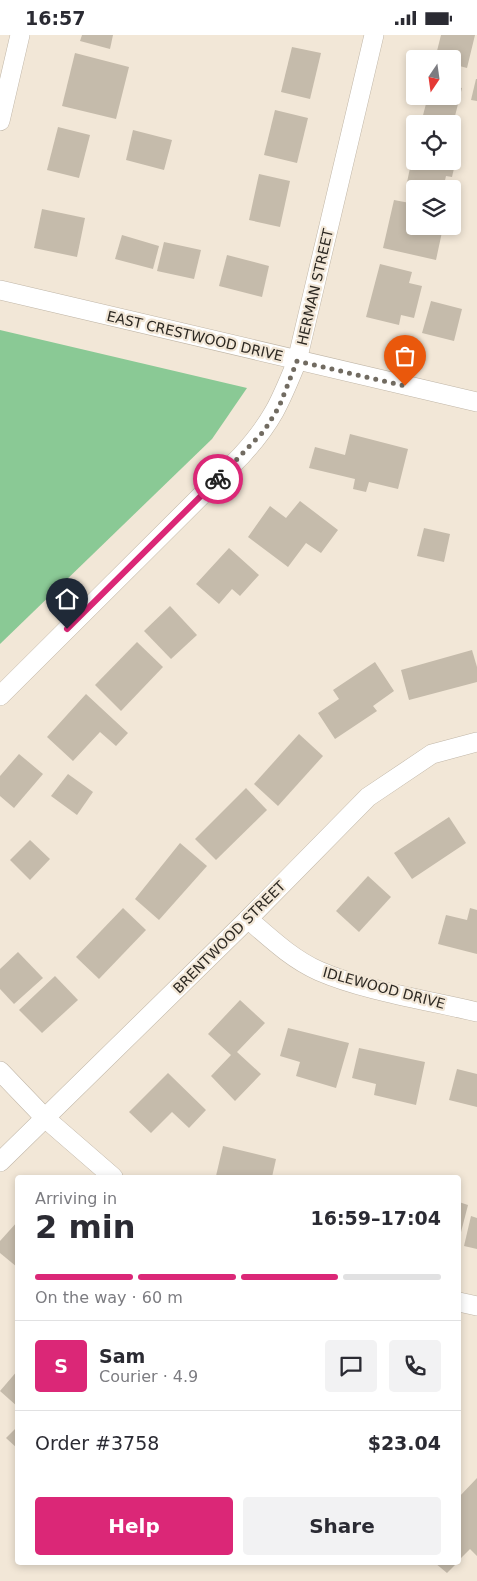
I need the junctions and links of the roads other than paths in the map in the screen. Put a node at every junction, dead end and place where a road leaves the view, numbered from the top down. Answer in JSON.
{"nodes":[{"id":1,"x":20,"y":35,"type":"edge"},
{"id":2,"x":374,"y":35,"type":"edge"},
{"id":3,"x":0,"y":121,"type":"edge"},
{"id":4,"x":0,"y":290,"type":"edge"},
{"id":5,"x":297,"y":361,"type":"junction"},
{"id":6,"x":477,"y":403,"type":"edge"},
{"id":7,"x":0,"y":696,"type":"edge"},
{"id":8,"x":477,"y":742,"type":"edge"},
{"id":9,"x":248,"y":919,"type":"junction"},
{"id":10,"x":477,"y":1012,"type":"edge"},
{"id":11,"x":0,"y":1071,"type":"edge"},
{"id":12,"x":45,"y":1118,"type":"junction"},
{"id":13,"x":0,"y":1162,"type":"edge"},
{"id":14,"x":111,"y":1175,"type":"edge"},
{"id":15,"x":461,"y":1302,"type":"edge"},
{"id":16,"x":477,"y":1306,"type":"edge"}],
"edges":[{"from":1,"to":3,"type":"street"},
{"from":2,"to":5,"type":"street","name":"HERMAN STREET"},
{"from":4,"to":5,"type":"street","name":"EAST CRESTWOOD DRIVE"},
{"from":5,"to":6,"type":"street","name":"EAST CRESTWOOD DRIVE"},
{"from":5,"to":7,"type":"street","name":"HERMAN STREET"},
{"from":8,"to":9,"type":"street","name":"BRENTWOOD STREET"},
{"from":9,"to":10,"type":"street","name":"IDLEWOOD DRIVE"},
{"from":9,"to":12,"type":"street","name":"BRENTWOOD STREET"},
{"from":11,"to":12,"type":"street"},
{"from":12,"to":13,"type":"street","name":"BRENTWOOD STREET"},
{"from":12,"to":14,"type":"street"},
{"from":15,"to":16,"type":"street"}]}
